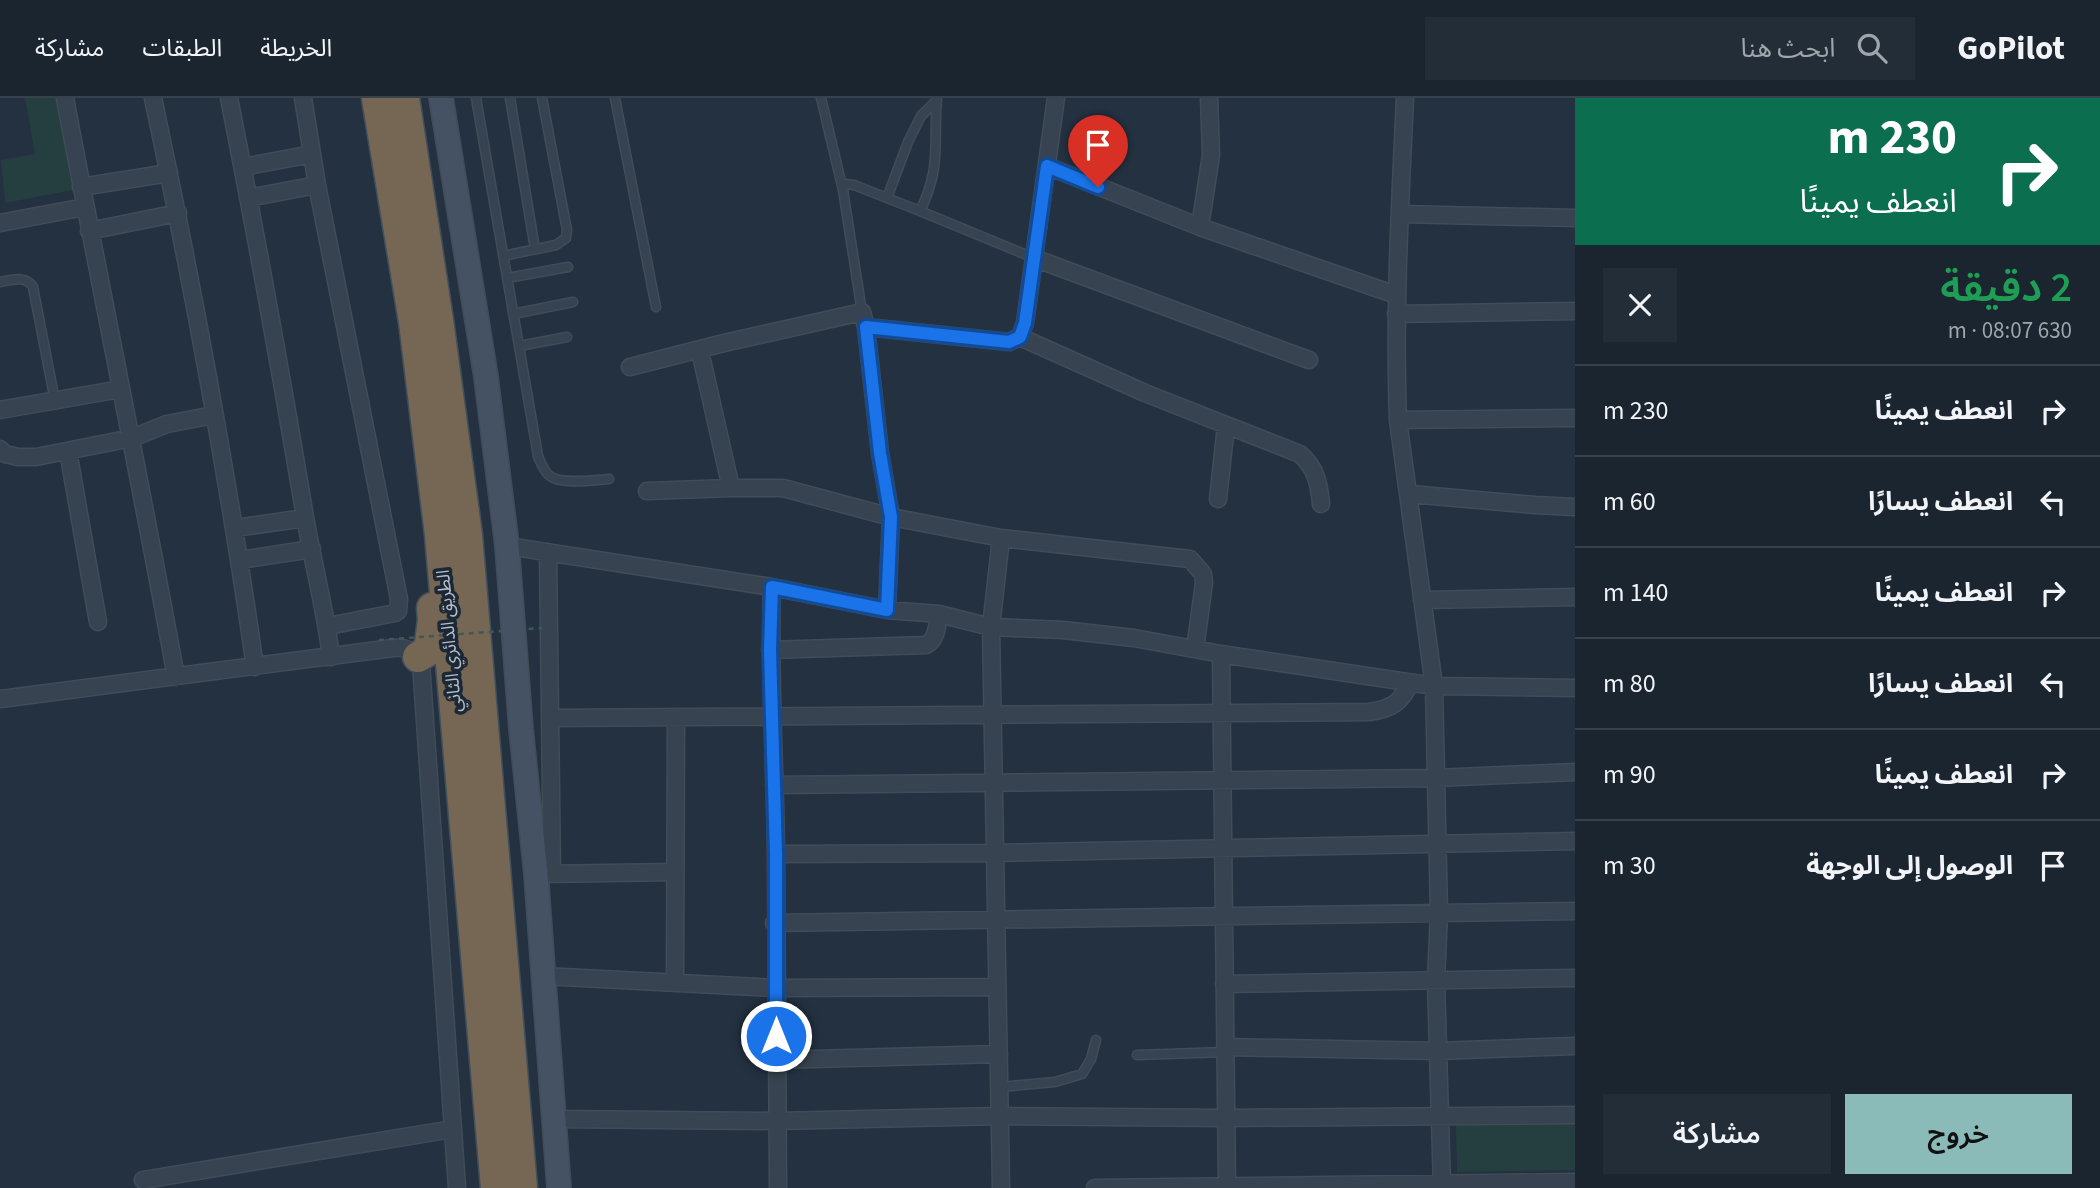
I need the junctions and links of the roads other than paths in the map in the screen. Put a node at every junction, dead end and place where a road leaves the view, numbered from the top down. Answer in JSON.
{"nodes":[{"id":1,"x":65,"y":98,"type":"edge"},
{"id":2,"x":153,"y":98,"type":"edge"},
{"id":3,"x":229,"y":98,"type":"edge"},
{"id":4,"x":303,"y":98,"type":"edge"},
{"id":5,"x":377,"y":98,"type":"edge"},
{"id":6,"x":404,"y":98,"type":"edge"},
{"id":7,"x":441,"y":98,"type":"edge"},
{"id":8,"x":476,"y":98,"type":"edge"},
{"id":9,"x":510,"y":98,"type":"edge"},
{"id":10,"x":542,"y":98,"type":"edge"},
{"id":11,"x":615,"y":98,"type":"edge"},
{"id":12,"x":821,"y":98,"type":"edge"},
{"id":13,"x":1056,"y":98,"type":"edge"},
{"id":14,"x":1209,"y":98,"type":"edge"},
{"id":15,"x":1405,"y":98,"type":"edge"},
{"id":16,"x":937,"y":99,"type":"edge"},
{"id":17,"x":312,"y":154,"type":"junction"},
{"id":18,"x":1047,"y":166,"type":"junction"},
{"id":19,"x":243,"y":167,"type":"junction"},
{"id":20,"x":169,"y":173,"type":"junction"},
{"id":21,"x":317,"y":185,"type":"junction"},
{"id":22,"x":82,"y":187,"type":"junction"},
{"id":23,"x":843,"y":190,"type":"junction"},
{"id":24,"x":248,"y":198,"type":"junction"},
{"id":25,"x":887,"y":198,"type":"junction"},
{"id":26,"x":85,"y":207,"type":"junction"},
{"id":27,"x":920,"y":212,"type":"junction"},
{"id":28,"x":177,"y":213,"type":"junction"},
{"id":29,"x":1400,"y":214,"type":"junction"},
{"id":30,"x":1575,"y":218,"type":"edge"},
{"id":31,"x":0,"y":223,"type":"edge"},
{"id":32,"x":1200,"y":227,"type":"junction"},
{"id":33,"x":89,"y":230,"type":"junction"},
{"id":34,"x":535,"y":249,"type":"junction"},
{"id":35,"x":503,"y":256,"type":"junction"},
{"id":36,"x":1034,"y":258,"type":"junction"},
{"id":37,"x":568,"y":267,"type":"dead end"},
{"id":38,"x":507,"y":278,"type":"junction"},
{"id":39,"x":0,"y":282,"type":"edge"},
{"id":40,"x":1396,"y":296,"type":"junction"},
{"id":41,"x":573,"y":302,"type":"dead end"},
{"id":42,"x":656,"y":307,"type":"dead end"},
{"id":43,"x":1575,"y":311,"type":"edge"},
{"id":44,"x":513,"y":314,"type":"junction"},
{"id":45,"x":1396,"y":314,"type":"junction"},
{"id":46,"x":864,"y":320,"type":"junction"},
{"id":47,"x":567,"y":337,"type":"dead end"},
{"id":48,"x":1020,"y":337,"type":"junction"},
{"id":49,"x":519,"y":346,"type":"junction"},
{"id":50,"x":700,"y":351,"type":"junction"},
{"id":51,"x":1309,"y":360,"type":"dead end"},
{"id":52,"x":630,"y":367,"type":"dead end"},
{"id":53,"x":121,"y":389,"type":"junction"},
{"id":54,"x":55,"y":401,"type":"junction"},
{"id":55,"x":0,"y":410,"type":"edge"},
{"id":56,"x":214,"y":415,"type":"junction"},
{"id":57,"x":1575,"y":418,"type":"edge"},
{"id":58,"x":1398,"y":420,"type":"junction"},
{"id":59,"x":1226,"y":425,"type":"junction"},
{"id":60,"x":132,"y":438,"type":"junction"},
{"id":61,"x":0,"y":449,"type":"edge"},
{"id":62,"x":68,"y":450,"type":"junction"},
{"id":63,"x":430,"y":458,"type":"junction"},
{"id":64,"x":609,"y":480,"type":"dead end"},
{"id":65,"x":731,"y":488,"type":"junction"},
{"id":66,"x":647,"y":492,"type":"dead end"},
{"id":67,"x":1410,"y":494,"type":"junction"},
{"id":68,"x":1218,"y":499,"type":"dead end"},
{"id":69,"x":1321,"y":504,"type":"dead end"},
{"id":70,"x":1575,"y":507,"type":"edge"},
{"id":71,"x":891,"y":517,"type":"junction"},
{"id":72,"x":305,"y":518,"type":"junction"},
{"id":73,"x":235,"y":528,"type":"junction"},
{"id":74,"x":1001,"y":538,"type":"junction"},
{"id":75,"x":507,"y":546,"type":"junction"},
{"id":76,"x":312,"y":549,"type":"junction"},
{"id":77,"x":548,"y":552,"type":"junction"},
{"id":78,"x":240,"y":560,"type":"junction"},
{"id":79,"x":772,"y":587,"type":"junction"},
{"id":80,"x":1575,"y":597,"type":"edge"},
{"id":81,"x":1422,"y":600,"type":"junction"},
{"id":82,"x":887,"y":610,"type":"junction"},
{"id":83,"x":939,"y":614,"type":"junction"},
{"id":84,"x":98,"y":622,"type":"dead end"},
{"id":85,"x":328,"y":626,"type":"junction"},
{"id":86,"x":991,"y":626,"type":"junction"},
{"id":87,"x":1195,"y":649,"type":"junction"},
{"id":88,"x":770,"y":650,"type":"junction"},
{"id":89,"x":1221,"y":654,"type":"junction"},
{"id":90,"x":331,"y":657,"type":"junction"},
{"id":91,"x":418,"y":657,"type":"junction"},
{"id":92,"x":255,"y":667,"type":"junction"},
{"id":93,"x":176,"y":677,"type":"junction"},
{"id":94,"x":1410,"y":683,"type":"junction"},
{"id":95,"x":1434,"y":686,"type":"junction"},
{"id":96,"x":1575,"y":688,"type":"edge"},
{"id":97,"x":0,"y":699,"type":"edge"},
{"id":98,"x":1221,"y":713,"type":"junction"},
{"id":99,"x":993,"y":715,"type":"junction"},
{"id":100,"x":772,"y":716,"type":"junction"},
{"id":101,"x":676,"y":717,"type":"junction"},
{"id":102,"x":550,"y":718,"type":"junction"},
{"id":103,"x":1575,"y":772,"type":"edge"},
{"id":104,"x":1436,"y":778,"type":"junction"},
{"id":105,"x":1222,"y":779,"type":"junction"},
{"id":106,"x":994,"y":783,"type":"junction"},
{"id":107,"x":774,"y":785,"type":"junction"},
{"id":108,"x":1575,"y":841,"type":"edge"},
{"id":109,"x":1438,"y":843,"type":"junction"},
{"id":110,"x":1222,"y":848,"type":"junction"},
{"id":111,"x":995,"y":852,"type":"junction"},
{"id":112,"x":776,"y":854,"type":"junction"},
{"id":113,"x":675,"y":872,"type":"junction"},
{"id":114,"x":544,"y":874,"type":"junction"},
{"id":115,"x":1575,"y":911,"type":"edge"},
{"id":116,"x":1439,"y":913,"type":"junction"},
{"id":117,"x":1223,"y":916,"type":"junction"},
{"id":118,"x":996,"y":920,"type":"junction"},
{"id":119,"x":774,"y":923,"type":"junction"},
{"id":120,"x":542,"y":976,"type":"junction"},
{"id":121,"x":1575,"y":978,"type":"edge"},
{"id":122,"x":1436,"y":980,"type":"junction"},
{"id":123,"x":675,"y":982,"type":"junction"},
{"id":124,"x":1224,"y":984,"type":"junction"},
{"id":125,"x":998,"y":986,"type":"junction"},
{"id":126,"x":776,"y":988,"type":"junction"},
{"id":127,"x":1096,"y":1040,"type":"dead end"},
{"id":128,"x":1575,"y":1046,"type":"edge"},
{"id":129,"x":1225,"y":1050,"type":"junction"},
{"id":130,"x":1437,"y":1051,"type":"junction"},
{"id":131,"x":999,"y":1054,"type":"junction"},
{"id":132,"x":1137,"y":1055,"type":"dead end"},
{"id":133,"x":776,"y":1060,"type":"junction"},
{"id":134,"x":1000,"y":1087,"type":"junction"},
{"id":135,"x":1439,"y":1115,"type":"junction"},
{"id":136,"x":1575,"y":1115,"type":"edge"},
{"id":137,"x":1001,"y":1116,"type":"junction"},
{"id":138,"x":1227,"y":1118,"type":"junction"},
{"id":139,"x":555,"y":1119,"type":"junction"},
{"id":140,"x":778,"y":1121,"type":"junction"},
{"id":141,"x":453,"y":1129,"type":"junction"},
{"id":142,"x":143,"y":1180,"type":"dead end"},
{"id":143,"x":1575,"y":1182,"type":"edge"},
{"id":144,"x":1442,"y":1185,"type":"edge"},
{"id":145,"x":1227,"y":1187,"type":"edge"},
{"id":146,"x":457,"y":1188,"type":"edge"},
{"id":147,"x":496,"y":1188,"type":"edge"},
{"id":148,"x":522,"y":1188,"type":"edge"},
{"id":149,"x":559,"y":1188,"type":"edge"},
{"id":150,"x":778,"y":1188,"type":"edge"},
{"id":151,"x":1001,"y":1188,"type":"edge"},
{"id":152,"x":1095,"y":1188,"type":"edge"}],
"edges":[{"from":1,"to":22,"type":"street"},
{"from":2,"to":20,"type":"street"},
{"from":3,"to":19,"type":"street"},
{"from":4,"to":17,"type":"street"},
{"from":5,"to":63,"type":"highway","name":"الطريق الدائري الثاني"},
{"from":6,"to":148,"type":"highway","name":"الطريق الدائري الثاني"},
{"from":7,"to":75,"type":"street"},
{"from":8,"to":35,"type":"lane"},
{"from":9,"to":34,"type":"lane"},
{"from":10,"to":34,"type":"lane"},
{"from":11,"to":42,"type":"lane"},
{"from":12,"to":23,"type":"lane"},
{"from":13,"to":18,"type":"street"},
{"from":14,"to":32,"type":"street"},
{"from":15,"to":29,"type":"street"},
{"from":16,"to":25,"type":"lane"},
{"from":16,"to":27,"type":"lane"},
{"from":17,"to":19,"type":"street"},
{"from":17,"to":21,"type":"street"},
{"from":18,"to":32,"type":"street"},
{"from":18,"to":36,"type":"street"},
{"from":19,"to":24,"type":"street"},
{"from":20,"to":22,"type":"street"},
{"from":20,"to":28,"type":"street"},
{"from":21,"to":24,"type":"street"},
{"from":21,"to":85,"type":"street"},
{"from":22,"to":26,"type":"street"},
{"from":23,"to":25,"type":"lane"},
{"from":23,"to":46,"type":"lane"},
{"from":24,"to":72,"type":"street"},
{"from":25,"to":27,"type":"lane"},
{"from":26,"to":31,"type":"street"},
{"from":26,"to":33,"type":"street"},
{"from":27,"to":36,"type":"lane"},
{"from":28,"to":33,"type":"street"},
{"from":28,"to":56,"type":"street"},
{"from":29,"to":30,"type":"street"},
{"from":29,"to":40,"type":"street"},
{"from":32,"to":40,"type":"street"},
{"from":33,"to":53,"type":"street"},
{"from":34,"to":35,"type":"lane"},
{"from":35,"to":38,"type":"lane"},
{"from":36,"to":48,"type":"street"},
{"from":36,"to":51,"type":"street"},
{"from":37,"to":38,"type":"lane"},
{"from":38,"to":44,"type":"lane"},
{"from":39,"to":54,"type":"lane"},
{"from":40,"to":45,"type":"street"},
{"from":41,"to":44,"type":"lane"},
{"from":43,"to":45,"type":"street"},
{"from":44,"to":49,"type":"lane"},
{"from":45,"to":58,"type":"street"},
{"from":46,"to":48,"type":"street"},
{"from":46,"to":50,"type":"street"},
{"from":46,"to":71,"type":"street"},
{"from":47,"to":49,"type":"lane"},
{"from":48,"to":59,"type":"street"},
{"from":49,"to":64,"type":"lane"},
{"from":50,"to":52,"type":"street"},
{"from":50,"to":65,"type":"street"},
{"from":53,"to":54,"type":"street"},
{"from":53,"to":60,"type":"street"},
{"from":54,"to":55,"type":"street"},
{"from":56,"to":60,"type":"street"},
{"from":56,"to":73,"type":"street"},
{"from":57,"to":58,"type":"street"},
{"from":58,"to":67,"type":"street"},
{"from":59,"to":68,"type":"street"},
{"from":59,"to":69,"type":"street"},
{"from":60,"to":62,"type":"street"},
{"from":60,"to":93,"type":"street"},
{"from":61,"to":62,"type":"street"},
{"from":62,"to":84,"type":"street"},
{"from":63,"to":91,"type":"highway"},
{"from":63,"to":147,"type":"highway","name":"الطريق الدائري الثاني"},
{"from":65,"to":66,"type":"street"},
{"from":65,"to":71,"type":"street"},
{"from":67,"to":70,"type":"street"},
{"from":67,"to":81,"type":"street"},
{"from":71,"to":74,"type":"street"},
{"from":71,"to":82,"type":"street"},
{"from":72,"to":73,"type":"street"},
{"from":72,"to":76,"type":"street"},
{"from":73,"to":78,"type":"street"},
{"from":74,"to":86,"type":"street"},
{"from":74,"to":87,"type":"street"},
{"from":75,"to":77,"type":"street"},
{"from":75,"to":114,"type":"street"},
{"from":76,"to":78,"type":"street"},
{"from":76,"to":85,"type":"street"},
{"from":77,"to":79,"type":"street"},
{"from":77,"to":102,"type":"street"},
{"from":78,"to":92,"type":"street"},
{"from":79,"to":82,"type":"street"},
{"from":79,"to":88,"type":"street"},
{"from":80,"to":81,"type":"street"},
{"from":81,"to":95,"type":"street"},
{"from":82,"to":83,"type":"street"},
{"from":83,"to":86,"type":"street"},
{"from":83,"to":88,"type":"street"},
{"from":85,"to":90,"type":"street"},
{"from":86,"to":87,"type":"street"},
{"from":86,"to":99,"type":"street"},
{"from":87,"to":89,"type":"street"},
{"from":88,"to":100,"type":"street"},
{"from":89,"to":94,"type":"street"},
{"from":89,"to":98,"type":"street"},
{"from":90,"to":91,"type":"street"},
{"from":90,"to":92,"type":"street"},
{"from":91,"to":141,"type":"street"},
{"from":92,"to":93,"type":"street"},
{"from":93,"to":97,"type":"street"},
{"from":94,"to":95,"type":"street"},
{"from":94,"to":98,"type":"street"},
{"from":95,"to":96,"type":"street"},
{"from":95,"to":104,"type":"street"},
{"from":98,"to":99,"type":"street"},
{"from":98,"to":105,"type":"street"},
{"from":99,"to":100,"type":"street"},
{"from":99,"to":106,"type":"street"},
{"from":100,"to":101,"type":"street"},
{"from":100,"to":107,"type":"street"},
{"from":101,"to":102,"type":"street"},
{"from":101,"to":113,"type":"street"},
{"from":102,"to":114,"type":"street"},
{"from":103,"to":104,"type":"street"},
{"from":104,"to":105,"type":"street"},
{"from":104,"to":109,"type":"street"},
{"from":105,"to":106,"type":"street"},
{"from":105,"to":110,"type":"street"},
{"from":106,"to":107,"type":"street"},
{"from":106,"to":111,"type":"street"},
{"from":107,"to":112,"type":"street"},
{"from":108,"to":109,"type":"street"},
{"from":109,"to":110,"type":"street"},
{"from":109,"to":116,"type":"street"},
{"from":110,"to":111,"type":"street"},
{"from":110,"to":117,"type":"street"},
{"from":111,"to":112,"type":"street"},
{"from":111,"to":118,"type":"street"},
{"from":112,"to":119,"type":"street"},
{"from":113,"to":114,"type":"street"},
{"from":113,"to":123,"type":"street"},
{"from":114,"to":120,"type":"street"},
{"from":115,"to":116,"type":"street"},
{"from":116,"to":117,"type":"street"},
{"from":116,"to":122,"type":"street"},
{"from":117,"to":118,"type":"street"},
{"from":117,"to":124,"type":"street"},
{"from":118,"to":119,"type":"street"},
{"from":118,"to":125,"type":"street"},
{"from":119,"to":126,"type":"street"},
{"from":120,"to":123,"type":"street"},
{"from":120,"to":139,"type":"street"},
{"from":121,"to":122,"type":"street"},
{"from":122,"to":124,"type":"street"},
{"from":122,"to":130,"type":"street"},
{"from":123,"to":126,"type":"street"},
{"from":124,"to":129,"type":"street"},
{"from":125,"to":126,"type":"street"},
{"from":125,"to":131,"type":"street"},
{"from":126,"to":133,"type":"street"},
{"from":127,"to":134,"type":"lane"},
{"from":128,"to":130,"type":"street"},
{"from":129,"to":130,"type":"street"},
{"from":129,"to":132,"type":"lane"},
{"from":129,"to":138,"type":"street"},
{"from":130,"to":135,"type":"street"},
{"from":131,"to":133,"type":"street"},
{"from":131,"to":134,"type":"street"},
{"from":133,"to":140,"type":"street"},
{"from":134,"to":137,"type":"street"},
{"from":135,"to":136,"type":"street"},
{"from":135,"to":138,"type":"street"},
{"from":135,"to":144,"type":"street"},
{"from":137,"to":138,"type":"street"},
{"from":137,"to":140,"type":"street"},
{"from":137,"to":151,"type":"street"},
{"from":138,"to":145,"type":"street"},
{"from":139,"to":140,"type":"street"},
{"from":139,"to":149,"type":"street"},
{"from":140,"to":150,"type":"street"},
{"from":141,"to":142,"type":"street"},
{"from":141,"to":146,"type":"street"},
{"from":143,"to":144,"type":"street"},
{"from":144,"to":145,"type":"street"},
{"from":145,"to":152,"type":"street"}]}
